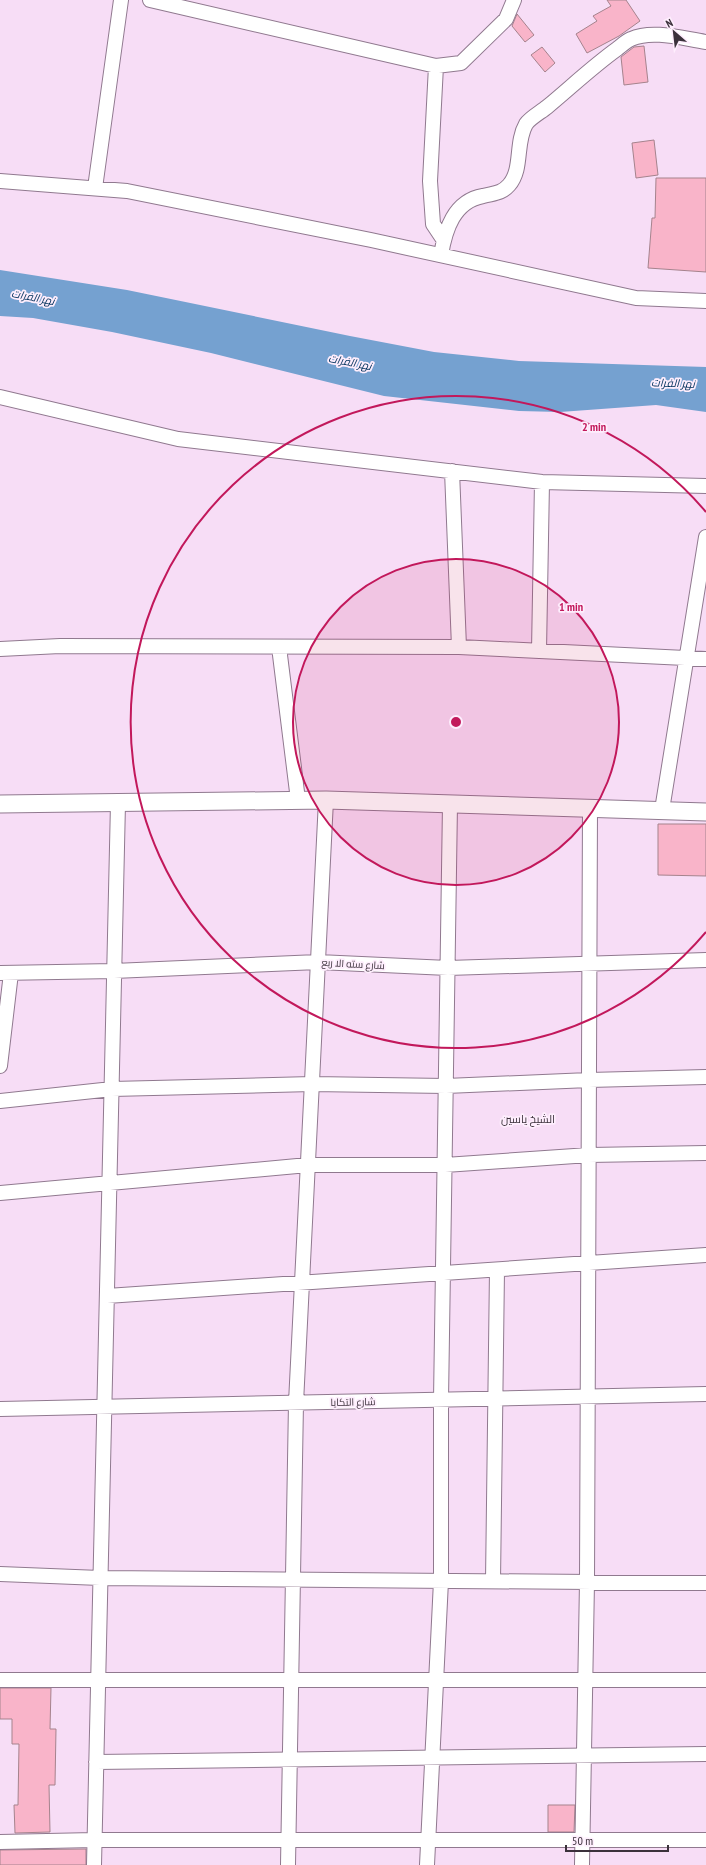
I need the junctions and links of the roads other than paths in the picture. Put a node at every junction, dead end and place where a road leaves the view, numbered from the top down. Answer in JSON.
{"nodes":[{"id":1,"x":120,"y":0,"type":"edge"},
{"id":2,"x":150,"y":0,"type":"edge"},
{"id":3,"x":514,"y":0,"type":"edge"},
{"id":4,"x":706,"y":42,"type":"edge"},
{"id":5,"x":436,"y":66,"type":"junction"},
{"id":6,"x":0,"y":181,"type":"edge"},
{"id":7,"x":95,"y":188,"type":"junction"},
{"id":8,"x":443,"y":239,"type":"junction"},
{"id":9,"x":441,"y":255,"type":"junction"},
{"id":10,"x":706,"y":301,"type":"edge"},
{"id":11,"x":0,"y":397,"type":"edge"},
{"id":12,"x":452,"y":471,"type":"junction"},
{"id":13,"x":542,"y":482,"type":"junction"},
{"id":14,"x":706,"y":486,"type":"edge"},
{"id":15,"x":706,"y":537,"type":"edge"},
{"id":16,"x":279,"y":647,"type":"junction"},
{"id":17,"x":459,"y":647,"type":"junction"},
{"id":18,"x":0,"y":649,"type":"edge"},
{"id":19,"x":539,"y":651,"type":"junction"},
{"id":20,"x":686,"y":658,"type":"junction"},
{"id":21,"x":706,"y":659,"type":"edge"},
{"id":22,"x":298,"y":800,"type":"junction"},
{"id":23,"x":326,"y":800,"type":"junction"},
{"id":24,"x":118,"y":803,"type":"junction"},
{"id":25,"x":0,"y":804,"type":"edge"},
{"id":26,"x":450,"y":804,"type":"junction"},
{"id":27,"x":590,"y":808,"type":"junction"},
{"id":28,"x":662,"y":810,"type":"junction"},
{"id":29,"x":706,"y":812,"type":"edge"},
{"id":30,"x":706,"y":960,"type":"edge"},
{"id":31,"x":318,"y":962,"type":"junction"},
{"id":32,"x":590,"y":964,"type":"junction"},
{"id":33,"x":448,"y":968,"type":"junction"},
{"id":34,"x":114,"y":971,"type":"junction"},
{"id":35,"x":6,"y":973,"type":"edge"},
{"id":36,"x":0,"y":1066,"type":"edge"},
{"id":37,"x":706,"y":1078,"type":"edge"},
{"id":38,"x":589,"y":1080,"type":"junction"},
{"id":39,"x":312,"y":1084,"type":"junction"},
{"id":40,"x":446,"y":1086,"type":"junction"},
{"id":41,"x":112,"y":1089,"type":"junction"},
{"id":42,"x":0,"y":1101,"type":"edge"},
{"id":43,"x":706,"y":1153,"type":"edge"},
{"id":44,"x":589,"y":1155,"type":"junction"},
{"id":45,"x":308,"y":1165,"type":"junction"},
{"id":46,"x":445,"y":1165,"type":"junction"},
{"id":47,"x":109,"y":1182,"type":"junction"},
{"id":48,"x":0,"y":1193,"type":"edge"},
{"id":49,"x":706,"y":1255,"type":"edge"},
{"id":50,"x":588,"y":1264,"type":"junction"},
{"id":51,"x":497,"y":1270,"type":"junction"},
{"id":52,"x":443,"y":1274,"type":"junction"},
{"id":53,"x":302,"y":1284,"type":"junction"},
{"id":54,"x":106,"y":1296,"type":"junction"},
{"id":55,"x":706,"y":1394,"type":"edge"},
{"id":56,"x":587,"y":1396,"type":"junction"},
{"id":57,"x":495,"y":1398,"type":"junction"},
{"id":58,"x":441,"y":1400,"type":"junction"},
{"id":59,"x":296,"y":1403,"type":"junction"},
{"id":60,"x":104,"y":1407,"type":"junction"},
{"id":61,"x":0,"y":1409,"type":"edge"},
{"id":62,"x":0,"y":1574,"type":"edge"},
{"id":63,"x":100,"y":1578,"type":"junction"},
{"id":64,"x":293,"y":1580,"type":"junction"},
{"id":65,"x":441,"y":1581,"type":"junction"},
{"id":66,"x":493,"y":1581,"type":"junction"},
{"id":67,"x":587,"y":1582,"type":"junction"},
{"id":68,"x":706,"y":1583,"type":"edge"},
{"id":69,"x":0,"y":1680,"type":"edge"},
{"id":70,"x":98,"y":1680,"type":"junction"},
{"id":71,"x":291,"y":1680,"type":"junction"},
{"id":72,"x":437,"y":1680,"type":"junction"},
{"id":73,"x":586,"y":1680,"type":"junction"},
{"id":74,"x":706,"y":1680,"type":"edge"},
{"id":75,"x":706,"y":1754,"type":"edge"},
{"id":76,"x":584,"y":1756,"type":"junction"},
{"id":77,"x":433,"y":1758,"type":"junction"},
{"id":78,"x":290,"y":1760,"type":"junction"},
{"id":79,"x":96,"y":1762,"type":"junction"},
{"id":80,"x":94,"y":1840,"type":"junction"},
{"id":81,"x":289,"y":1840,"type":"junction"},
{"id":82,"x":428,"y":1840,"type":"junction"},
{"id":83,"x":583,"y":1840,"type":"junction"},
{"id":84,"x":706,"y":1840,"type":"edge"},
{"id":85,"x":0,"y":1842,"type":"edge"},
{"id":86,"x":94,"y":1865,"type":"edge"},
{"id":87,"x":288,"y":1865,"type":"edge"},
{"id":88,"x":427,"y":1865,"type":"edge"},
{"id":89,"x":582,"y":1865,"type":"edge"}],
"edges":[{"from":1,"to":7,"type":"street"},
{"from":2,"to":5,"type":"street"},
{"from":3,"to":5,"type":"street"},
{"from":4,"to":8,"type":"street"},
{"from":5,"to":8,"type":"street"},
{"from":6,"to":7,"type":"street"},
{"from":7,"to":9,"type":"street"},
{"from":8,"to":9,"type":"street"},
{"from":9,"to":10,"type":"street"},
{"from":11,"to":12,"type":"street"},
{"from":12,"to":13,"type":"street"},
{"from":12,"to":17,"type":"street"},
{"from":13,"to":14,"type":"street"},
{"from":13,"to":19,"type":"street"},
{"from":15,"to":20,"type":"street"},
{"from":16,"to":17,"type":"street"},
{"from":16,"to":18,"type":"street"},
{"from":16,"to":22,"type":"street"},
{"from":17,"to":19,"type":"street"},
{"from":19,"to":20,"type":"street"},
{"from":20,"to":21,"type":"street"},
{"from":20,"to":28,"type":"street"},
{"from":22,"to":23,"type":"main road"},
{"from":22,"to":24,"type":"main road"},
{"from":23,"to":26,"type":"main road"},
{"from":23,"to":31,"type":"street"},
{"from":24,"to":25,"type":"main road"},
{"from":24,"to":34,"type":"street"},
{"from":26,"to":27,"type":"main road"},
{"from":26,"to":33,"type":"street"},
{"from":27,"to":28,"type":"main road"},
{"from":27,"to":32,"type":"street"},
{"from":28,"to":29,"type":"main road"},
{"from":30,"to":32,"type":"street","name":"شارع سته الا ربع"},
{"from":31,"to":33,"type":"street","name":"شارع سته الا ربع"},
{"from":31,"to":34,"type":"street","name":"شارع سته الا ربع"},
{"from":31,"to":39,"type":"street"},
{"from":32,"to":33,"type":"street","name":"شارع سته الا ربع"},
{"from":32,"to":38,"type":"street"},
{"from":33,"to":40,"type":"street"},
{"from":34,"to":35,"type":"street","name":"شارع سته الا ربع"},
{"from":34,"to":41,"type":"street"},
{"from":35,"to":36,"type":"street"},
{"from":37,"to":38,"type":"street"},
{"from":38,"to":40,"type":"street"},
{"from":38,"to":44,"type":"street"},
{"from":39,"to":40,"type":"street"},
{"from":39,"to":41,"type":"street"},
{"from":39,"to":45,"type":"street"},
{"from":40,"to":46,"type":"street"},
{"from":41,"to":42,"type":"street"},
{"from":41,"to":47,"type":"street"},
{"from":43,"to":44,"type":"street"},
{"from":44,"to":46,"type":"street"},
{"from":44,"to":50,"type":"street"},
{"from":45,"to":46,"type":"street"},
{"from":45,"to":47,"type":"street"},
{"from":45,"to":53,"type":"street"},
{"from":46,"to":52,"type":"street"},
{"from":47,"to":48,"type":"street"},
{"from":47,"to":54,"type":"street"},
{"from":49,"to":50,"type":"street"},
{"from":50,"to":51,"type":"street"},
{"from":50,"to":56,"type":"street"},
{"from":51,"to":52,"type":"street"},
{"from":51,"to":57,"type":"street"},
{"from":52,"to":53,"type":"street"},
{"from":52,"to":58,"type":"street"},
{"from":53,"to":54,"type":"street"},
{"from":53,"to":59,"type":"street"},
{"from":54,"to":60,"type":"street"},
{"from":55,"to":56,"type":"street","name":"شارع التكايا"},
{"from":56,"to":57,"type":"street","name":"شارع التكايا"},
{"from":56,"to":67,"type":"street"},
{"from":57,"to":58,"type":"street","name":"شارع التكايا"},
{"from":57,"to":66,"type":"street"},
{"from":58,"to":59,"type":"street","name":"شارع التكايا"},
{"from":58,"to":65,"type":"street"},
{"from":59,"to":60,"type":"street","name":"شارع التكايا"},
{"from":59,"to":64,"type":"street"},
{"from":60,"to":61,"type":"street","name":"شارع التكايا"},
{"from":60,"to":63,"type":"street"},
{"from":62,"to":63,"type":"street"},
{"from":63,"to":64,"type":"street"},
{"from":63,"to":70,"type":"street"},
{"from":64,"to":65,"type":"street"},
{"from":64,"to":71,"type":"street"},
{"from":65,"to":66,"type":"street"},
{"from":65,"to":72,"type":"street"},
{"from":66,"to":67,"type":"street"},
{"from":67,"to":68,"type":"street"},
{"from":67,"to":73,"type":"street"},
{"from":69,"to":70,"type":"street"},
{"from":70,"to":71,"type":"street"},
{"from":70,"to":79,"type":"street"},
{"from":71,"to":72,"type":"street"},
{"from":71,"to":78,"type":"street"},
{"from":72,"to":73,"type":"street"},
{"from":72,"to":77,"type":"street"},
{"from":73,"to":74,"type":"street"},
{"from":73,"to":76,"type":"street"},
{"from":75,"to":76,"type":"street"},
{"from":76,"to":77,"type":"street"},
{"from":76,"to":83,"type":"street"},
{"from":77,"to":78,"type":"street"},
{"from":77,"to":82,"type":"street"},
{"from":78,"to":79,"type":"street"},
{"from":78,"to":81,"type":"street"},
{"from":79,"to":80,"type":"street"},
{"from":80,"to":81,"type":"street"},
{"from":80,"to":85,"type":"street"},
{"from":80,"to":86,"type":"street"},
{"from":81,"to":82,"type":"street"},
{"from":81,"to":87,"type":"street"},
{"from":82,"to":83,"type":"street"},
{"from":82,"to":88,"type":"street"},
{"from":83,"to":84,"type":"street"},
{"from":83,"to":89,"type":"street"}]}
